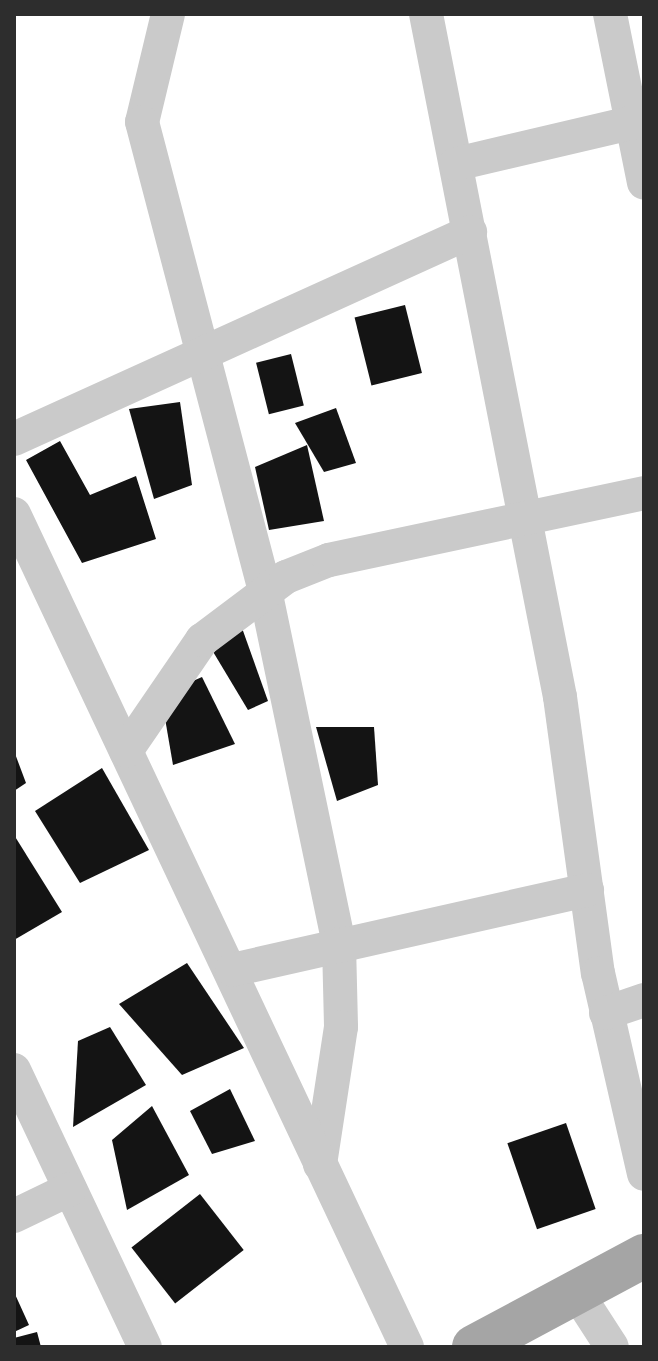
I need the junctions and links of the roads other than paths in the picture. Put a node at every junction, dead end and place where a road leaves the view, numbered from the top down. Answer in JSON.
{"nodes":[{"id":1,"x":168,"y":14,"type":"edge"},
{"id":2,"x":426,"y":14,"type":"edge"},
{"id":3,"x":610,"y":14,"type":"edge"},
{"id":4,"x":631,"y":123,"type":"junction"},
{"id":5,"x":456,"y":164,"type":"junction"},
{"id":6,"x":644,"y":183,"type":"edge"},
{"id":7,"x":470,"y":232,"type":"junction"},
{"id":8,"x":206,"y":352,"type":"junction"},
{"id":9,"x":14,"y":439,"type":"edge"},
{"id":10,"x":644,"y":493,"type":"edge"},
{"id":11,"x":14,"y":514,"type":"edge"},
{"id":12,"x":527,"y":518,"type":"junction"},
{"id":13,"x":265,"y":590,"type":"junction"},
{"id":14,"x":126,"y":751,"type":"junction"},
{"id":15,"x":587,"y":890,"type":"junction"},
{"id":16,"x":339,"y":944,"type":"junction"},
{"id":17,"x":232,"y":970,"type":"junction"},
{"id":18,"x":644,"y":1000,"type":"edge"},
{"id":19,"x":606,"y":1013,"type":"junction"},
{"id":20,"x":14,"y":1070,"type":"edge"},
{"id":21,"x":320,"y":1164,"type":"junction"},
{"id":22,"x":644,"y":1174,"type":"edge"},
{"id":23,"x":70,"y":1189,"type":"junction"},
{"id":24,"x":14,"y":1216,"type":"edge"},
{"id":25,"x":644,"y":1256,"type":"edge"},
{"id":26,"x":577,"y":1293,"type":"junction"},
{"id":27,"x":145,"y":1347,"type":"edge"},
{"id":28,"x":407,"y":1347,"type":"edge"},
{"id":29,"x":474,"y":1347,"type":"edge"},
{"id":30,"x":612,"y":1347,"type":"edge"}],
"edges":[{"from":1,"to":8,"type":"street"},
{"from":2,"to":5,"type":"street"},
{"from":3,"to":4,"type":"street"},
{"from":4,"to":5,"type":"street"},
{"from":4,"to":6,"type":"street"},
{"from":5,"to":7,"type":"street"},
{"from":7,"to":8,"type":"street"},
{"from":7,"to":12,"type":"street"},
{"from":8,"to":9,"type":"street"},
{"from":8,"to":13,"type":"street"},
{"from":10,"to":12,"type":"street"},
{"from":11,"to":14,"type":"street"},
{"from":12,"to":13,"type":"street"},
{"from":12,"to":15,"type":"street"},
{"from":13,"to":14,"type":"street"},
{"from":13,"to":16,"type":"street"},
{"from":14,"to":17,"type":"street"},
{"from":15,"to":16,"type":"street"},
{"from":15,"to":19,"type":"street"},
{"from":16,"to":17,"type":"street"},
{"from":16,"to":21,"type":"street"},
{"from":17,"to":21,"type":"street"},
{"from":18,"to":19,"type":"street"},
{"from":19,"to":22,"type":"street"},
{"from":20,"to":23,"type":"street"},
{"from":21,"to":28,"type":"street"},
{"from":23,"to":24,"type":"street"},
{"from":23,"to":27,"type":"street"},
{"from":25,"to":26,"type":"main road"},
{"from":26,"to":29,"type":"main road"},
{"from":26,"to":30,"type":"street"}]}
